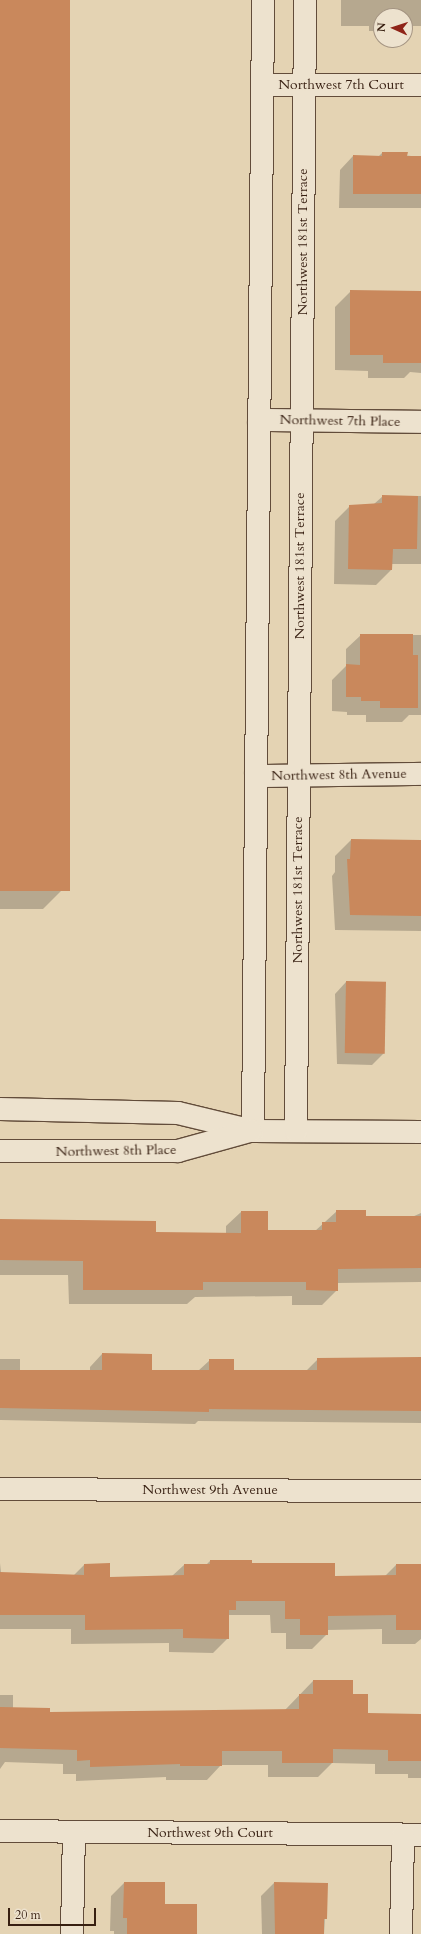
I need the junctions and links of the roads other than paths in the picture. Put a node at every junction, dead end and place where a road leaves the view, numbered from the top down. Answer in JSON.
{"nodes":[{"id":1,"x":263,"y":0,"type":"edge"},
{"id":2,"x":305,"y":0,"type":"edge"},
{"id":3,"x":262,"y":85,"type":"junction"},
{"id":4,"x":304,"y":85,"type":"junction"},
{"id":5,"x":421,"y":85,"type":"edge"},
{"id":6,"x":259,"y":420,"type":"junction"},
{"id":7,"x":301,"y":420,"type":"junction"},
{"id":8,"x":421,"y":422,"type":"edge"},
{"id":9,"x":421,"y":774,"type":"edge"},
{"id":10,"x":299,"y":775,"type":"junction"},
{"id":11,"x":256,"y":776,"type":"junction"},
{"id":12,"x":0,"y":1110,"type":"edge"},
{"id":13,"x":253,"y":1131,"type":"junction"},
{"id":14,"x":296,"y":1131,"type":"junction"},
{"id":15,"x":421,"y":1132,"type":"edge"},
{"id":16,"x":0,"y":1151,"type":"edge"},
{"id":17,"x":0,"y":1489,"type":"edge"},
{"id":18,"x":421,"y":1491,"type":"edge"},
{"id":19,"x":0,"y":1832,"type":"edge"},
{"id":20,"x":74,"y":1832,"type":"junction"},
{"id":21,"x":412,"y":1835,"type":"edge"},
{"id":22,"x":72,"y":1934,"type":"edge"},
{"id":23,"x":401,"y":1934,"type":"edge"}],
"edges":[{"from":1,"to":3,"type":"street"},
{"from":2,"to":4,"type":"street","name":"Northwest 181st Terrace"},
{"from":3,"to":4,"type":"street","name":"Northwest 7th Court"},
{"from":3,"to":6,"type":"street"},
{"from":4,"to":5,"type":"street","name":"Northwest 7th Court"},
{"from":4,"to":7,"type":"street","name":"Northwest 181st Terrace"},
{"from":6,"to":7,"type":"street","name":"Northwest 7th Place"},
{"from":6,"to":11,"type":"street"},
{"from":7,"to":8,"type":"street","name":"Northwest 7th Place"},
{"from":7,"to":10,"type":"street","name":"Northwest 181st Terrace"},
{"from":9,"to":10,"type":"street","name":"Northwest 8th Avenue"},
{"from":10,"to":11,"type":"street","name":"Northwest 8th Avenue"},
{"from":10,"to":14,"type":"street","name":"Northwest 181st Terrace"},
{"from":11,"to":13,"type":"street"},
{"from":12,"to":13,"type":"street","name":"Northwest 8th Place"},
{"from":13,"to":14,"type":"street","name":"Northwest 8th Place"},
{"from":13,"to":16,"type":"street","name":"Northwest 8th Place"},
{"from":14,"to":15,"type":"street","name":"Northwest 8th Place"},
{"from":17,"to":18,"type":"street","name":"Northwest 9th Avenue"},
{"from":19,"to":20,"type":"street","name":"Northwest 9th Court"},
{"from":20,"to":21,"type":"street","name":"Northwest 9th Court"},
{"from":20,"to":22,"type":"street"},
{"from":21,"to":23,"type":"street"}]}
